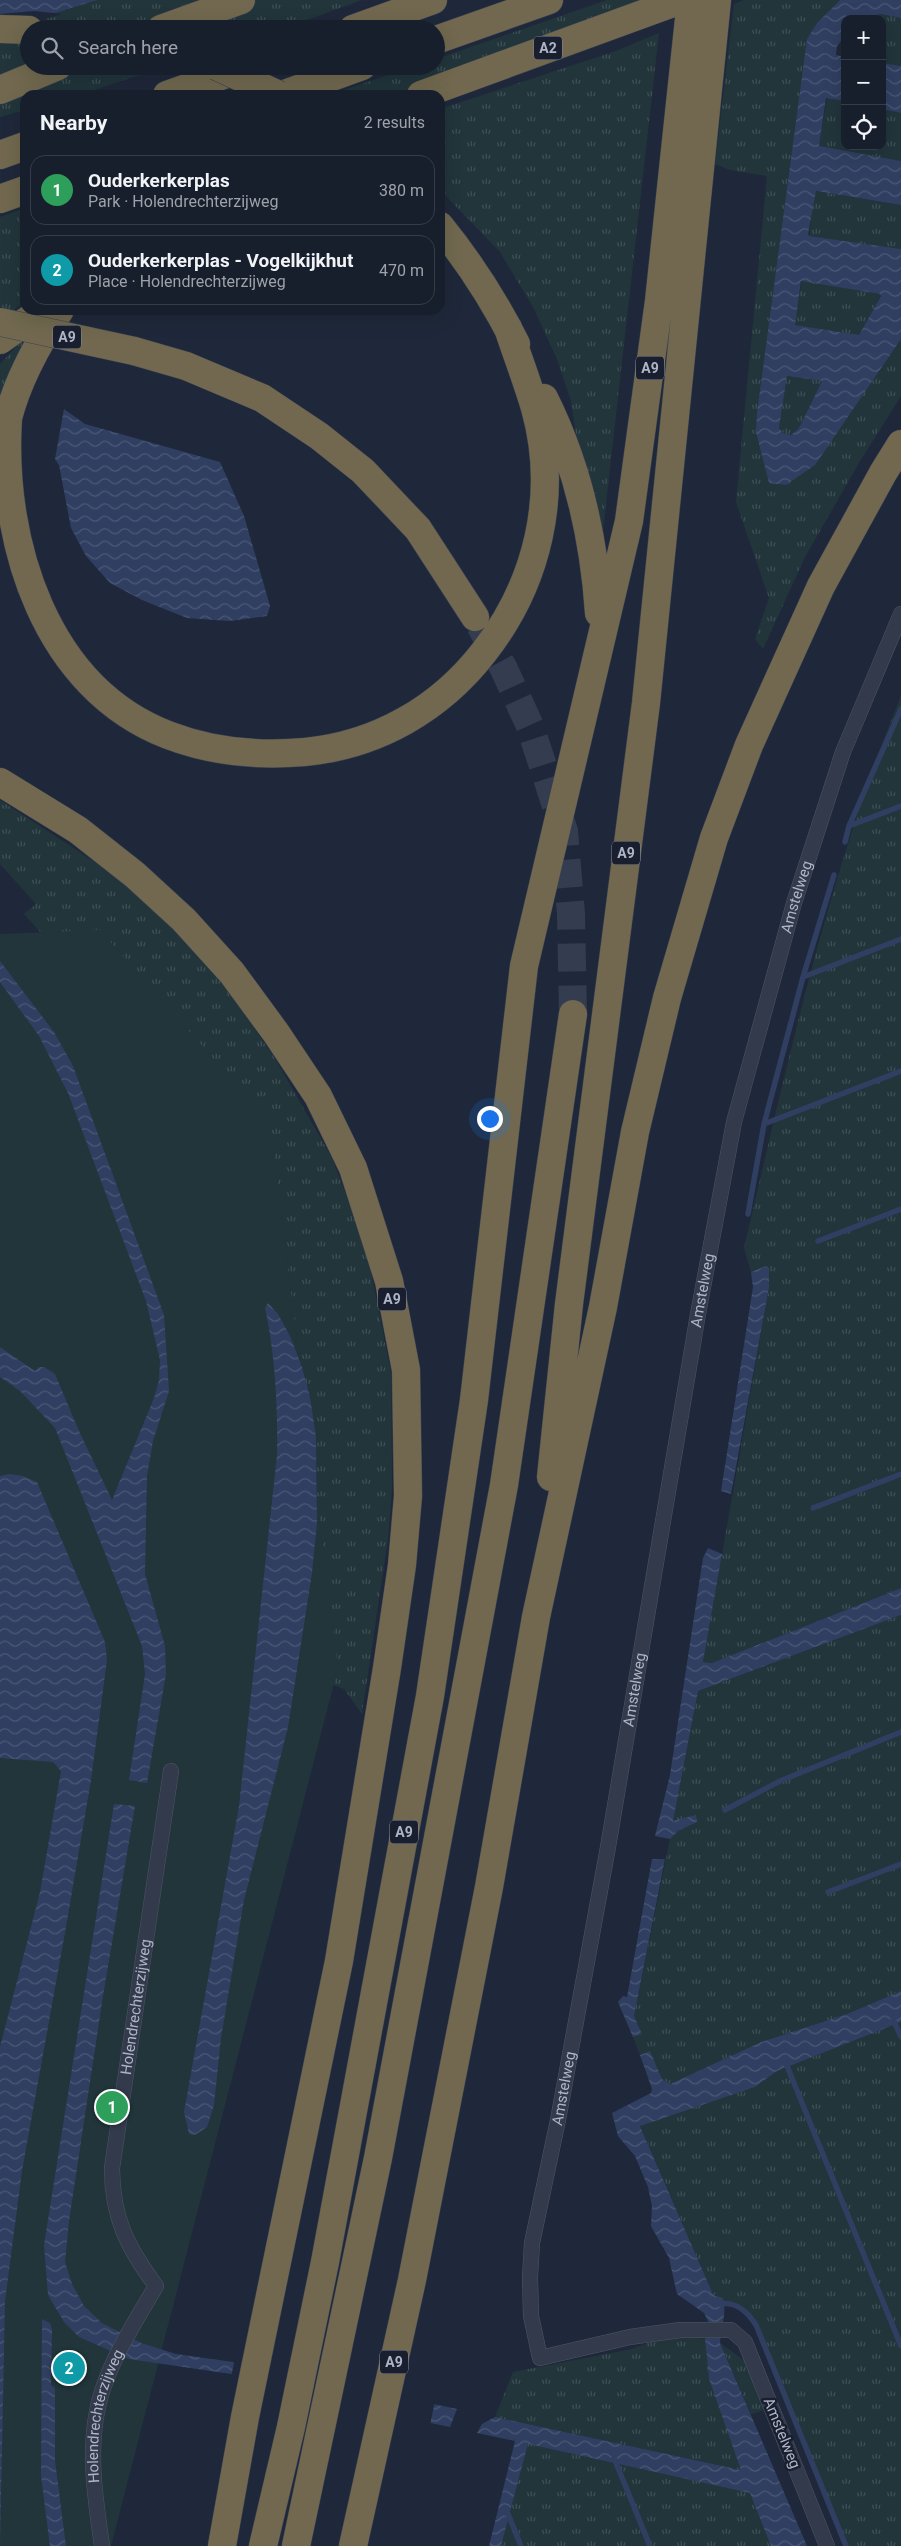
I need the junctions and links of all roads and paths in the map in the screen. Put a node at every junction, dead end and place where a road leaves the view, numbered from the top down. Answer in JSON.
{"nodes":[{"id":1,"x":241,"y":0,"type":"edge"},
{"id":2,"x":433,"y":0,"type":"edge"},
{"id":3,"x":549,"y":0,"type":"edge"},
{"id":4,"x":681,"y":0,"type":"edge"},
{"id":5,"x":691,"y":0,"type":"edge"},
{"id":6,"x":717,"y":0,"type":"edge"},
{"id":7,"x":186,"y":20,"type":"edge"},
{"id":8,"x":378,"y":20,"type":"edge"},
{"id":9,"x":0,"y":29,"type":"edge"},
{"id":10,"x":20,"y":30,"type":"edge"},
{"id":11,"x":445,"y":37,"type":"edge"},
{"id":12,"x":36,"y":75,"type":"edge"},
{"id":13,"x":223,"y":75,"type":"edge"},
{"id":14,"x":236,"y":75,"type":"edge"},
{"id":15,"x":337,"y":75,"type":"edge"},
{"id":16,"x":0,"y":90,"type":"edge"},
{"id":17,"x":181,"y":90,"type":"edge"},
{"id":18,"x":270,"y":90,"type":"edge"},
{"id":19,"x":295,"y":90,"type":"edge"},
{"id":20,"x":435,"y":90,"type":"edge"},
{"id":21,"x":20,"y":141,"type":"edge"},
{"id":22,"x":0,"y":144,"type":"edge"},
{"id":23,"x":20,"y":148,"type":"edge"},
{"id":24,"x":0,"y":155,"type":"edge"},
{"id":25,"x":20,"y":192,"type":"edge"},
{"id":26,"x":0,"y":199,"type":"edge"},
{"id":27,"x":445,"y":233,"type":"edge"},
{"id":28,"x":35,"y":315,"type":"edge"},
{"id":29,"x":57,"y":315,"type":"edge"},
{"id":30,"x":0,"y":322,"type":"edge"},
{"id":31,"x":508,"y":328,"type":"junction"},
{"id":32,"x":0,"y":340,"type":"edge"},
{"id":33,"x":901,"y":444,"type":"edge"},
{"id":34,"x":901,"y":614,"type":"edge"},
{"id":35,"x":475,"y":616,"type":"tunnel mouth"},
{"id":36,"x":601,"y":637,"type":"junction"},
{"id":37,"x":0,"y":782,"type":"edge"},
{"id":38,"x":573,"y":1014,"type":"tunnel mouth"},
{"id":39,"x":536,"y":1617,"type":"junction"},
{"id":40,"x":171,"y":1771,"type":"dead end"},
{"id":41,"x":102,"y":2546,"type":"edge"},
{"id":42,"x":222,"y":2546,"type":"edge"},
{"id":43,"x":263,"y":2546,"type":"edge"},
{"id":44,"x":296,"y":2546,"type":"edge"},
{"id":45,"x":353,"y":2546,"type":"edge"},
{"id":46,"x":827,"y":2546,"type":"edge"}],
"edges":[{"from":1,"to":7,"type":"highway"},
{"from":2,"to":8,"type":"highway"},
{"from":3,"to":11,"type":"highway"},
{"from":4,"to":20,"type":"highway","number":"A2"},
{"from":5,"to":36,"type":"highway","number":"A9"},
{"from":6,"to":39,"type":"highway","number":"A9"},
{"from":9,"to":10,"type":"highway"},
{"from":12,"to":16,"type":"highway"},
{"from":13,"to":17,"type":"highway"},
{"from":14,"to":18,"type":"highway","bridge":true},
{"from":15,"to":19,"type":"highway"},
{"from":21,"to":22,"type":"highway"},
{"from":23,"to":24,"type":"highway"},
{"from":25,"to":26,"type":"highway"},
{"from":27,"to":31,"type":"highway","number":"A9"},
{"from":28,"to":32,"type":"highway"},
{"from":29,"to":31,"type":"highway","number":"A9"},
{"from":30,"to":35,"type":"highway","number":"A9","bridge":true},
{"from":31,"to":36,"type":"highway","number":"A9"},
{"from":33,"to":39,"type":"highway","number":"A9"},
{"from":34,"to":46,"type":"street","name":"Amstelweg"},
{"from":36,"to":43,"type":"highway","number":"A9"},
{"from":37,"to":42,"type":"highway","number":"A9"},
{"from":38,"to":44,"type":"highway","number":"A9"},
{"from":39,"to":45,"type":"highway","number":"A9"},
{"from":40,"to":41,"type":"street","name":"Holendrechterzijweg"}]}
